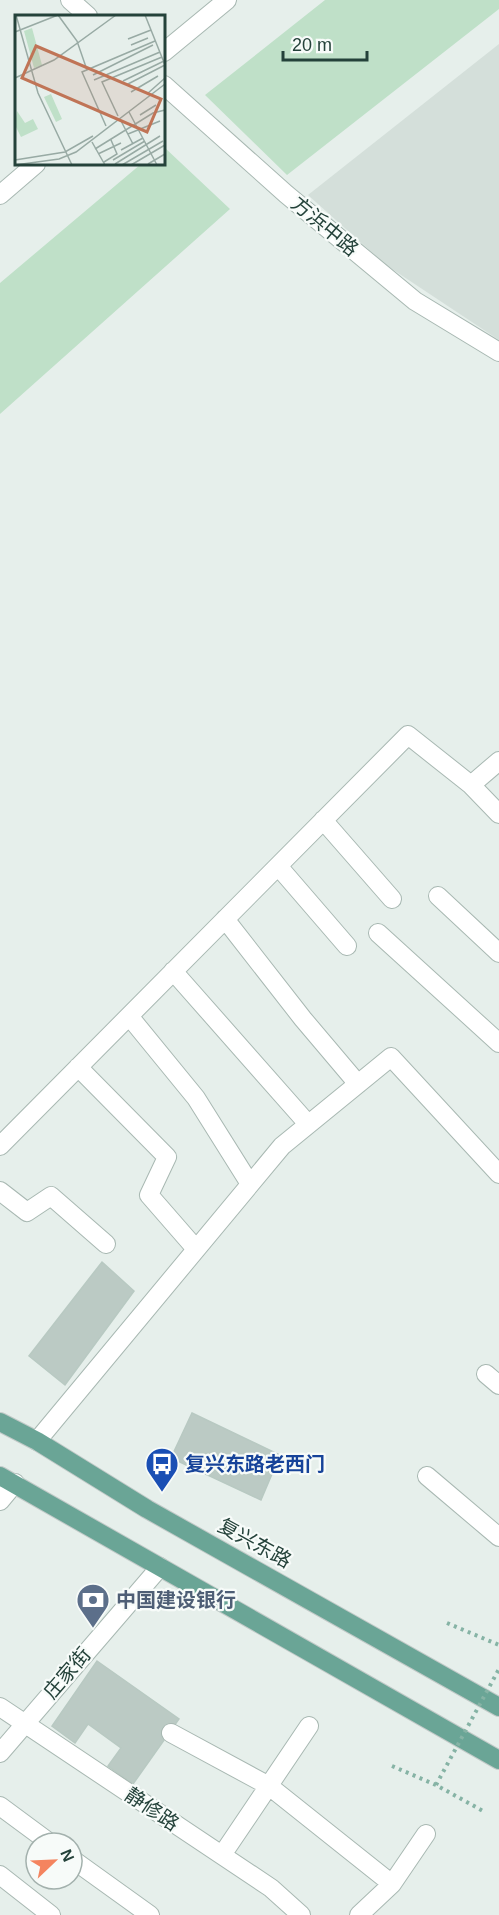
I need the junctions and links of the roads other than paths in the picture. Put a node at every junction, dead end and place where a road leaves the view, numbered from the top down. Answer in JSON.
{"nodes":[{"id":1,"x":70,"y":0,"type":"edge"},
{"id":2,"x":227,"y":0,"type":"edge"},
{"id":3,"x":87,"y":15,"type":"edge"},
{"id":4,"x":165,"y":51,"type":"edge"},
{"id":5,"x":165,"y":86,"type":"edge"},
{"id":6,"x":35,"y":165,"type":"edge"},
{"id":7,"x":0,"y":195,"type":"edge"},
{"id":8,"x":499,"y":352,"type":"edge"},
{"id":9,"x":499,"y":761,"type":"edge"},
{"id":10,"x":471,"y":785,"type":"junction"},
{"id":11,"x":499,"y":814,"type":"edge"},
{"id":12,"x":323,"y":820,"type":"junction"},
{"id":13,"x":278,"y":866,"type":"junction"},
{"id":14,"x":438,"y":897,"type":"dead end"},
{"id":15,"x":392,"y":899,"type":"dead end"},
{"id":16,"x":225,"y":919,"type":"junction"},
{"id":17,"x":378,"y":933,"type":"dead end"},
{"id":18,"x":347,"y":946,"type":"dead end"},
{"id":19,"x":499,"y":953,"type":"edge"},
{"id":20,"x":173,"y":971,"type":"junction"},
{"id":21,"x":129,"y":1016,"type":"junction"},
{"id":22,"x":499,"y":1043,"type":"edge"},
{"id":23,"x":78,"y":1067,"type":"junction"},
{"id":24,"x":358,"y":1084,"type":"junction"},
{"id":25,"x":308,"y":1124,"type":"junction"},
{"id":26,"x":0,"y":1146,"type":"edge"},
{"id":27,"x":499,"y":1174,"type":"edge"},
{"id":28,"x":250,"y":1184,"type":"junction"},
{"id":29,"x":0,"y":1191,"type":"edge"},
{"id":30,"x":106,"y":1244,"type":"dead end"},
{"id":31,"x":196,"y":1249,"type":"junction"},
{"id":32,"x":0,"y":1422,"type":"edge"},
{"id":33,"x":37,"y":1441,"type":"junction"},
{"id":34,"x":427,"y":1476,"type":"dead end"},
{"id":35,"x":7,"y":1479,"type":"edge"},
{"id":36,"x":0,"y":1501,"type":"edge"},
{"id":37,"x":499,"y":1537,"type":"edge"},
{"id":38,"x":159,"y":1567,"type":"junction"},
{"id":39,"x":496,"y":1704,"type":"edge"},
{"id":40,"x":0,"y":1707,"type":"edge"},
{"id":41,"x":24,"y":1723,"type":"junction"},
{"id":42,"x":309,"y":1726,"type":"dead end"},
{"id":43,"x":171,"y":1733,"type":"dead end"},
{"id":44,"x":468,"y":1742,"type":"junction"},
{"id":45,"x":0,"y":1753,"type":"edge"},
{"id":46,"x":499,"y":1760,"type":"edge"},
{"id":47,"x":499,"y":1765,"type":"edge"},
{"id":48,"x":269,"y":1786,"type":"junction"},
{"id":49,"x":0,"y":1806,"type":"edge"},
{"id":50,"x":34,"y":1831,"type":"edge"},
{"id":51,"x":426,"y":1834,"type":"dead end"},
{"id":52,"x":222,"y":1856,"type":"junction"},
{"id":53,"x":84,"y":1868,"type":"edge"},
{"id":54,"x":0,"y":1875,"type":"edge"},
{"id":55,"x":392,"y":1884,"type":"junction"},
{"id":56,"x":51,"y":1915,"type":"edge"},
{"id":57,"x":150,"y":1915,"type":"edge"},
{"id":58,"x":301,"y":1915,"type":"edge"},
{"id":59,"x":359,"y":1915,"type":"edge"}],
"edges":[{"from":1,"to":3,"type":"street"},
{"from":2,"to":4,"type":"street"},
{"from":5,"to":8,"type":"street","name":"方浜中路"},
{"from":6,"to":7,"type":"street"},
{"from":9,"to":10,"type":"street"},
{"from":10,"to":11,"type":"street"},
{"from":10,"to":12,"type":"street"},
{"from":12,"to":13,"type":"street"},
{"from":12,"to":15,"type":"street"},
{"from":13,"to":16,"type":"street"},
{"from":13,"to":18,"type":"street"},
{"from":14,"to":19,"type":"street"},
{"from":16,"to":20,"type":"street"},
{"from":16,"to":24,"type":"street"},
{"from":17,"to":22,"type":"street"},
{"from":20,"to":21,"type":"street"},
{"from":20,"to":25,"type":"street"},
{"from":21,"to":23,"type":"street"},
{"from":21,"to":28,"type":"street"},
{"from":23,"to":26,"type":"street"},
{"from":23,"to":31,"type":"street"},
{"from":24,"to":25,"type":"street"},
{"from":24,"to":27,"type":"street"},
{"from":25,"to":28,"type":"street"},
{"from":28,"to":31,"type":"street"},
{"from":29,"to":30,"type":"street"},
{"from":31,"to":33,"type":"street"},
{"from":32,"to":33,"type":"main road","name":"复兴东路"},
{"from":33,"to":39,"type":"main road","name":"复兴东路"},
{"from":34,"to":37,"type":"street"},
{"from":35,"to":36,"type":"street"},
{"from":35,"to":38,"type":"main road"},
{"from":38,"to":41,"type":"street","name":"庄家街"},
{"from":38,"to":44,"type":"main road"},
{"from":40,"to":41,"type":"street","name":"静修路"},
{"from":41,"to":45,"type":"street","name":"庄家街"},
{"from":41,"to":52,"type":"street","name":"静修路"},
{"from":42,"to":48,"type":"street"},
{"from":43,"to":48,"type":"street"},
{"from":44,"to":46,"type":"main road"},
{"from":44,"to":47,"type":"main road"},
{"from":48,"to":52,"type":"street"},
{"from":48,"to":55,"type":"street"},
{"from":49,"to":50,"type":"street"},
{"from":51,"to":55,"type":"street"},
{"from":52,"to":58,"type":"street","name":"静修路"},
{"from":53,"to":57,"type":"street"},
{"from":54,"to":56,"type":"street"},
{"from":55,"to":59,"type":"street"}]}
